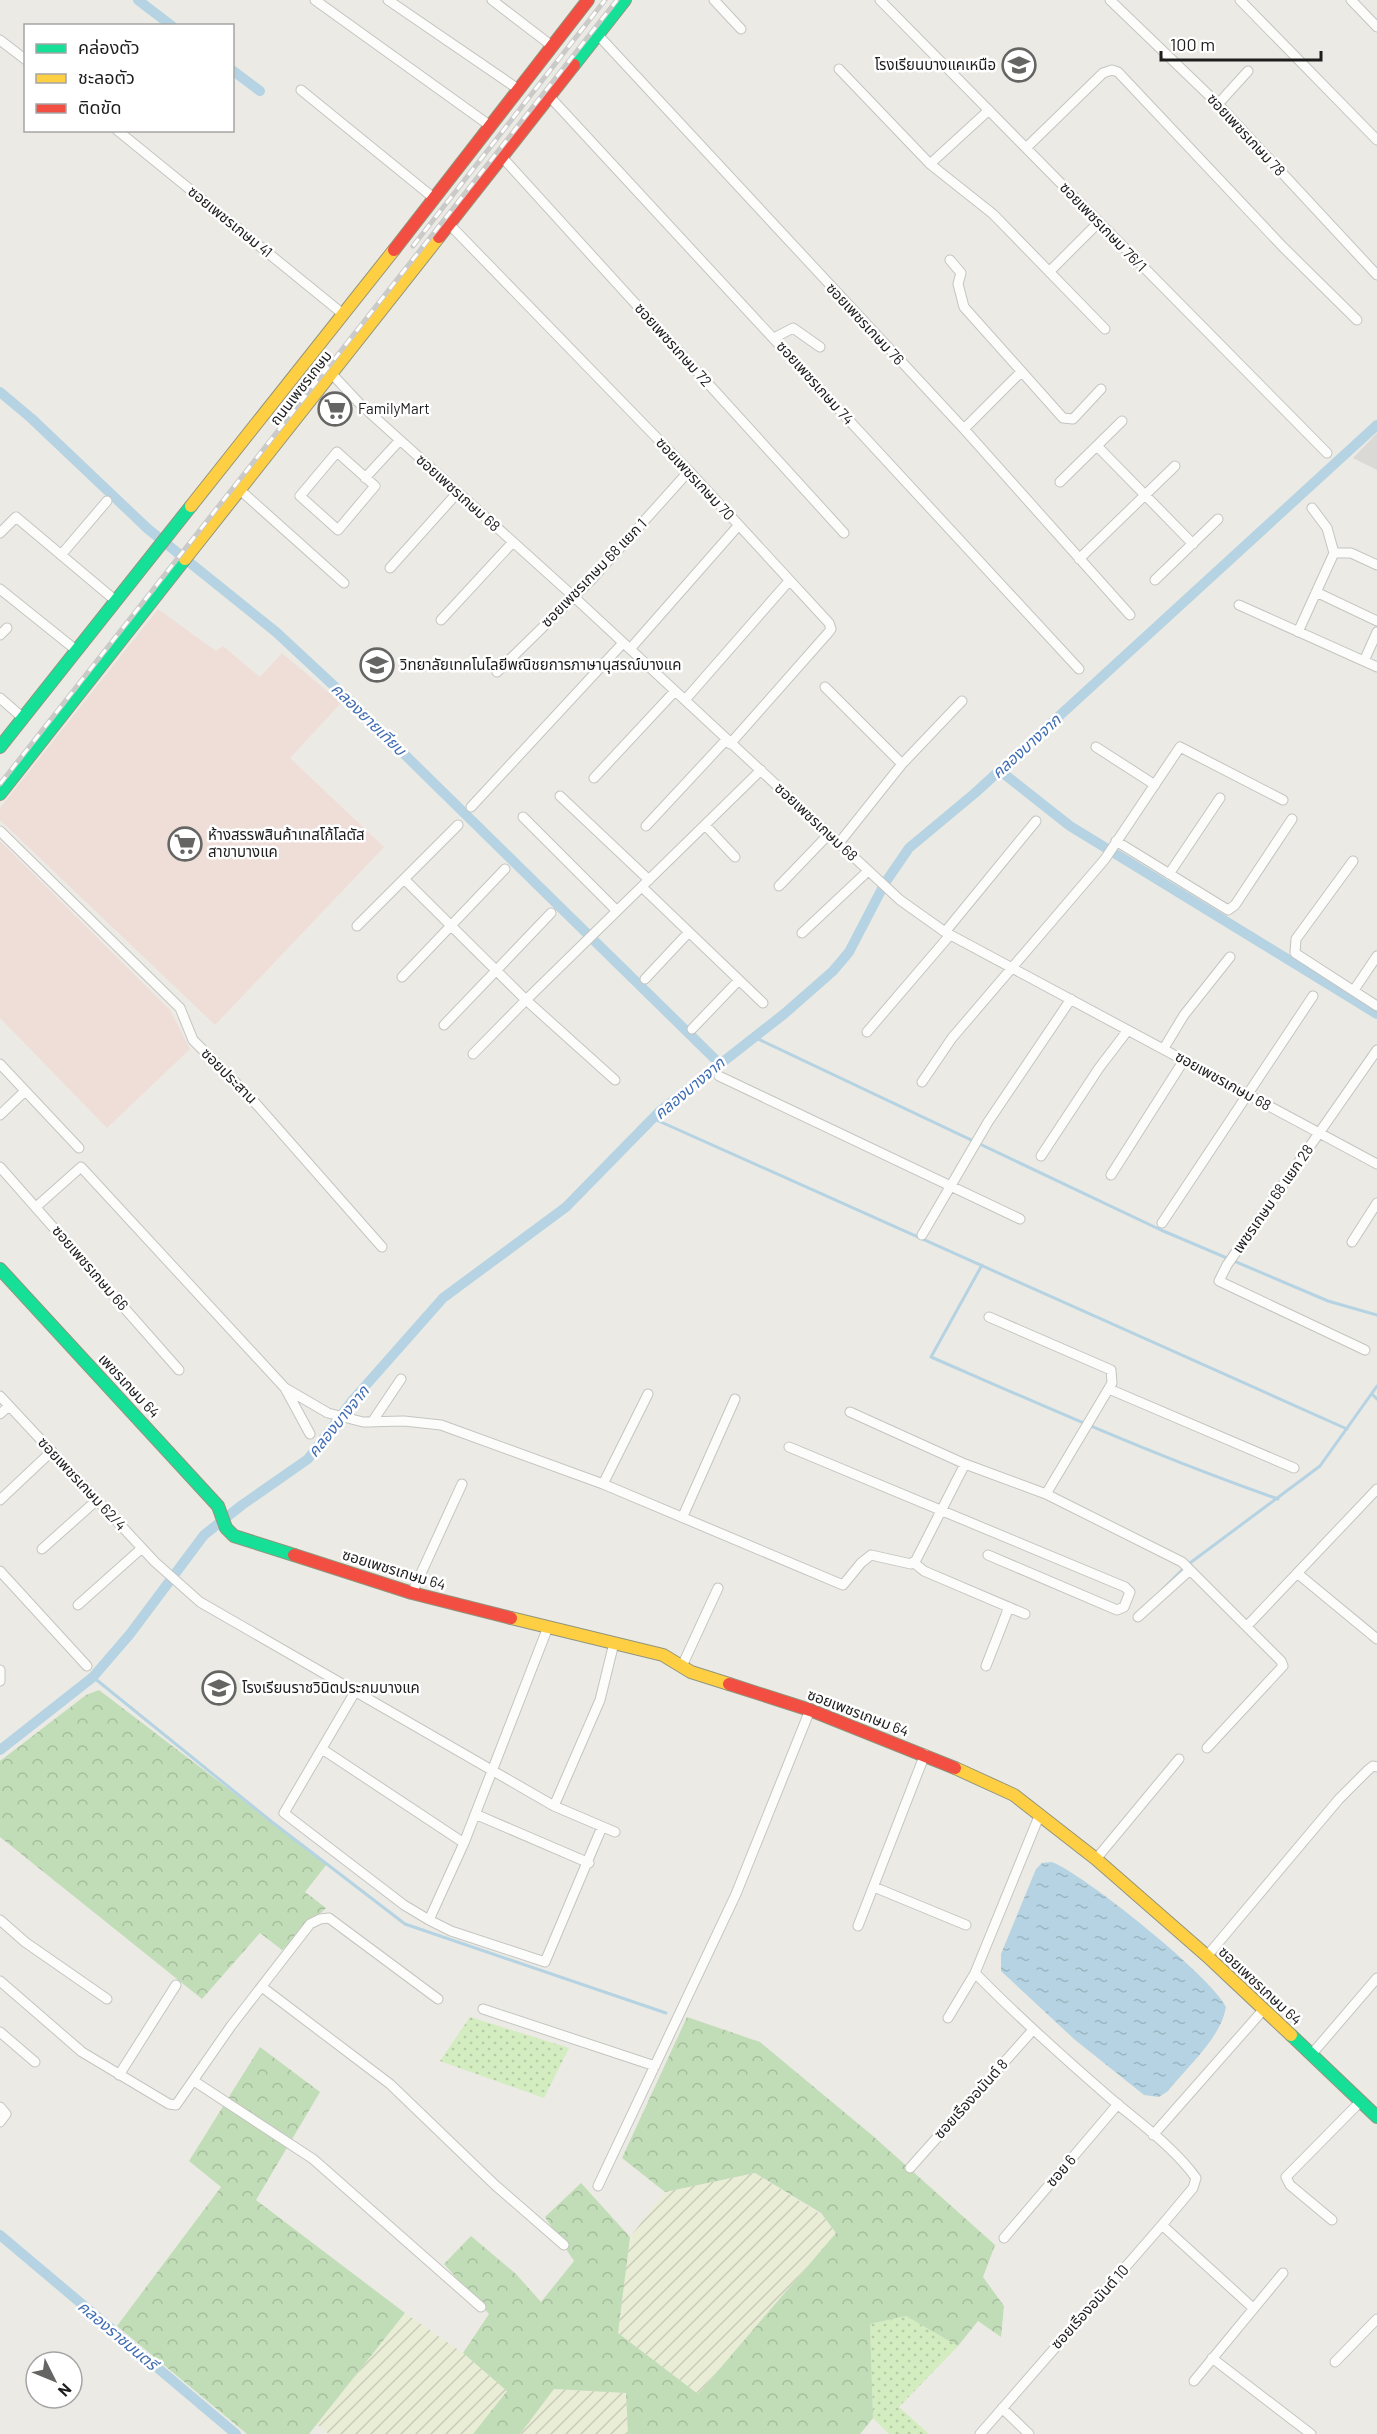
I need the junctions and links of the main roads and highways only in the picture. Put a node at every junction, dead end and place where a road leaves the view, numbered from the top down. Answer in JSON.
{"nodes":[{"id":1,"x":588,"y":0,"type":"edge"},
{"id":2,"x":625,"y":0,"type":"edge"},
{"id":3,"x":437,"y":213,"type":"junction"},
{"id":4,"x":414,"y":246,"type":"junction"},
{"id":5,"x":0,"y":747,"type":"edge"},
{"id":6,"x":0,"y":794,"type":"edge"},
{"id":7,"x":0,"y":1269,"type":"edge"},
{"id":8,"x":226,"y":1528,"type":"joint"},
{"id":9,"x":1377,"y":2117,"type":"edge"}],
"edges":[{"from":1,"to":3,"type":"main road","name":"ถนนเพชรเกษม"},
{"from":2,"to":3,"type":"main road","name":"ถนนเพชรเกษม"},
{"from":3,"to":4,"type":"main road","name":"ถนนเพชรเกษม"},
{"from":3,"to":4,"type":"main road","name":"ถนนเพชรเกษม"},
{"from":4,"to":5,"type":"main road","name":"ถนนเพชรเกษม"},
{"from":4,"to":6,"type":"main road","name":"ถนนเพชรเกษม"},
{"from":7,"to":8,"type":"main road","name":"เพชรเกษม 64"},
{"from":8,"to":9,"type":"main road","name":"ซอยเพชรเกษม 64"}]}
